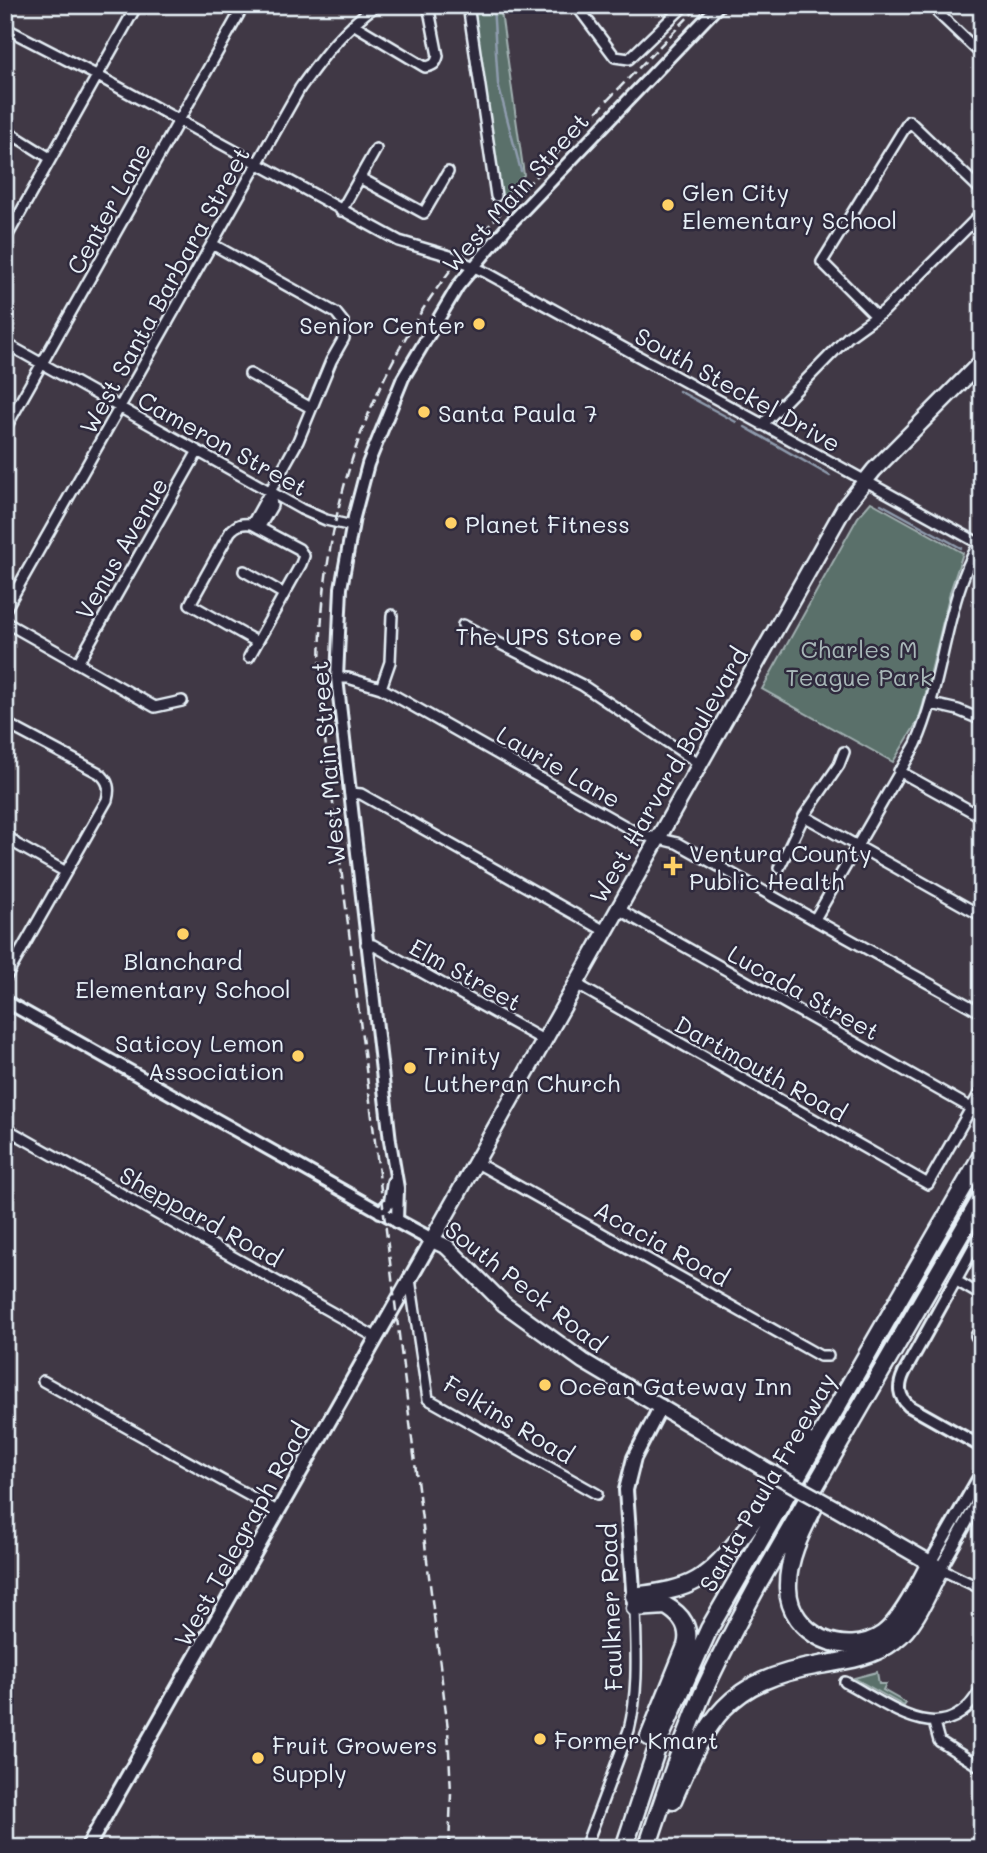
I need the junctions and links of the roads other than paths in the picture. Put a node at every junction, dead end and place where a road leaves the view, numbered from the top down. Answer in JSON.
{"nodes":[{"id":1,"x":137,"y":5,"type":"edge"},
{"id":2,"x":244,"y":5,"type":"edge"},
{"id":3,"x":377,"y":5,"type":"edge"},
{"id":4,"x":428,"y":5,"type":"edge"},
{"id":5,"x":468,"y":5,"type":"edge"},
{"id":6,"x":576,"y":5,"type":"edge"},
{"id":7,"x":685,"y":5,"type":"edge"},
{"id":8,"x":719,"y":5,"type":"edge"},
{"id":9,"x":935,"y":6,"type":"edge"},
{"id":10,"x":353,"y":24,"type":"junction"},
{"id":11,"x":5,"y":28,"type":"edge"},
{"id":12,"x":982,"y":55,"type":"edge"},
{"id":13,"x":98,"y":76,"type":"junction"},
{"id":14,"x":178,"y":121,"type":"junction"},
{"id":15,"x":5,"y":131,"type":"edge"},
{"id":16,"x":376,"y":149,"type":"dead end"},
{"id":17,"x":50,"y":158,"type":"junction"},
{"id":18,"x":257,"y":163,"type":"junction"},
{"id":19,"x":448,"y":172,"type":"dead end"},
{"id":20,"x":359,"y":178,"type":"junction"},
{"id":21,"x":982,"y":191,"type":"edge"},
{"id":22,"x":496,"y":196,"type":"dead end"},
{"id":23,"x":341,"y":211,"type":"junction"},
{"id":24,"x":982,"y":213,"type":"edge"},
{"id":25,"x":7,"y":234,"type":"edge"},
{"id":26,"x":212,"y":244,"type":"junction"},
{"id":27,"x":473,"y":267,"type":"junction"},
{"id":28,"x":876,"y":316,"type":"junction"},
{"id":29,"x":5,"y":343,"type":"edge"},
{"id":30,"x":982,"y":360,"type":"edge"},
{"id":31,"x":42,"y":365,"type":"junction"},
{"id":32,"x":250,"y":374,"type":"dead end"},
{"id":33,"x":120,"y":407,"type":"junction"},
{"id":34,"x":311,"y":408,"type":"junction"},
{"id":35,"x":762,"y":425,"type":"junction"},
{"id":36,"x":5,"y":429,"type":"edge"},
{"id":37,"x":198,"y":451,"type":"junction"},
{"id":38,"x":864,"y":482,"type":"junction"},
{"id":39,"x":270,"y":492,"type":"junction"},
{"id":40,"x":256,"y":526,"type":"junction"},
{"id":41,"x":352,"y":526,"type":"junction"},
{"id":42,"x":981,"y":542,"type":"edge"},
{"id":43,"x":244,"y":571,"type":"dead end"},
{"id":44,"x":284,"y":594,"type":"junction"},
{"id":45,"x":5,"y":610,"type":"edge"},
{"id":46,"x":392,"y":615,"type":"dead end"},
{"id":47,"x":5,"y":622,"type":"edge"},
{"id":48,"x":463,"y":625,"type":"dead end"},
{"id":49,"x":257,"y":642,"type":"junction"},
{"id":50,"x":249,"y":657,"type":"dead end"},
{"id":51,"x":78,"y":663,"type":"junction"},
{"id":52,"x":337,"y":678,"type":"junction"},
{"id":53,"x":382,"y":688,"type":"junction"},
{"id":54,"x":182,"y":701,"type":"dead end"},
{"id":55,"x":932,"y":704,"type":"junction"},
{"id":56,"x":982,"y":720,"type":"edge"},
{"id":57,"x":5,"y":723,"type":"edge"},
{"id":58,"x":844,"y":752,"type":"dead end"},
{"id":59,"x":700,"y":764,"type":"junction"},
{"id":60,"x":899,"y":771,"type":"junction"},
{"id":61,"x":350,"y":793,"type":"junction"},
{"id":62,"x":804,"y":816,"type":"junction"},
{"id":63,"x":982,"y":817,"type":"edge"},
{"id":64,"x":5,"y":833,"type":"edge"},
{"id":65,"x":659,"y":840,"type":"junction"},
{"id":66,"x":857,"y":846,"type":"junction"},
{"id":67,"x":779,"y":868,"type":"dead end"},
{"id":68,"x":65,"y":872,"type":"junction"},
{"id":69,"x":618,"y":909,"type":"junction"},
{"id":70,"x":982,"y":916,"type":"edge"},
{"id":71,"x":815,"y":919,"type":"junction"},
{"id":72,"x":605,"y":931,"type":"junction"},
{"id":73,"x":366,"y":944,"type":"junction"},
{"id":74,"x":5,"y":979,"type":"edge"},
{"id":75,"x":576,"y":984,"type":"junction"},
{"id":76,"x":5,"y":1000,"type":"edge"},
{"id":77,"x":982,"y":1013,"type":"edge"},
{"id":78,"x":545,"y":1041,"type":"junction"},
{"id":79,"x":982,"y":1089,"type":"edge"},
{"id":80,"x":971,"y":1108,"type":"junction"},
{"id":81,"x":5,"y":1128,"type":"edge"},
{"id":82,"x":982,"y":1155,"type":"edge"},
{"id":83,"x":477,"y":1163,"type":"junction"},
{"id":84,"x":395,"y":1165,"type":"junction"},
{"id":85,"x":982,"y":1197,"type":"edge"},
{"id":86,"x":380,"y":1212,"type":"junction"},
{"id":87,"x":397,"y":1222,"type":"junction"},
{"id":88,"x":982,"y":1232,"type":"edge"},
{"id":89,"x":432,"y":1240,"type":"junction"},
{"id":90,"x":410,"y":1279,"type":"junction"},
{"id":91,"x":955,"y":1280,"type":"junction"},
{"id":92,"x":982,"y":1296,"type":"edge"},
{"id":93,"x":982,"y":1327,"type":"edge"},
{"id":94,"x":377,"y":1338,"type":"junction"},
{"id":95,"x":874,"y":1339,"type":"junction"},
{"id":96,"x":982,"y":1339,"type":"edge"},
{"id":97,"x":828,"y":1356,"type":"dead end"},
{"id":98,"x":43,"y":1381,"type":"dead end"},
{"id":99,"x":873,"y":1384,"type":"junction"},
{"id":100,"x":661,"y":1406,"type":"junction"},
{"id":101,"x":980,"y":1444,"type":"edge"},
{"id":102,"x":982,"y":1472,"type":"edge"},
{"id":103,"x":597,"y":1494,"type":"dead end"},
{"id":104,"x":982,"y":1495,"type":"edge"},
{"id":105,"x":277,"y":1511,"type":"junction"},
{"id":106,"x":935,"y":1566,"type":"junction"},
{"id":107,"x":982,"y":1589,"type":"edge"},
{"id":108,"x":634,"y":1602,"type":"junction"},
{"id":109,"x":845,"y":1682,"type":"dead end"},
{"id":110,"x":982,"y":1687,"type":"edge"},
{"id":111,"x":934,"y":1723,"type":"junction"},
{"id":112,"x":982,"y":1768,"type":"edge"},
{"id":113,"x":87,"y":1848,"type":"edge"},
{"id":114,"x":585,"y":1848,"type":"edge"},
{"id":115,"x":622,"y":1848,"type":"edge"},
{"id":116,"x":646,"y":1848,"type":"edge"},
{"id":117,"x":653,"y":1848,"type":"edge"}],
"edges":[{"from":1,"to":13,"type":"street"},
{"from":2,"to":14,"type":"street","name":"Center Lane"},
{"from":3,"to":10,"type":"street","name":"West Santa Barbara Street"},
{"from":4,"to":10,"type":"street"},
{"from":5,"to":22,"type":"street"},
{"from":6,"to":7,"type":"street"},
{"from":8,"to":27,"type":"street","name":"West Main Street"},
{"from":9,"to":12,"type":"street"},
{"from":10,"to":18,"type":"street","name":"West Santa Barbara Street"},
{"from":11,"to":13,"type":"street","name":"South Steckel Drive"},
{"from":13,"to":14,"type":"street","name":"South Steckel Drive"},
{"from":13,"to":17,"type":"street"},
{"from":14,"to":18,"type":"street","name":"South Steckel Drive"},
{"from":14,"to":31,"type":"street","name":"Center Lane"},
{"from":15,"to":17,"type":"street"},
{"from":16,"to":20,"type":"street"},
{"from":17,"to":25,"type":"street"},
{"from":18,"to":23,"type":"street","name":"South Steckel Drive"},
{"from":18,"to":26,"type":"street","name":"West Santa Barbara Street"},
{"from":19,"to":20,"type":"street"},
{"from":20,"to":23,"type":"street"},
{"from":21,"to":28,"type":"street"},
{"from":23,"to":27,"type":"street","name":"South Steckel Drive"},
{"from":24,"to":28,"type":"street"},
{"from":26,"to":33,"type":"street","name":"West Santa Barbara Street"},
{"from":26,"to":34,"type":"street"},
{"from":27,"to":35,"type":"street","name":"South Steckel Drive"},
{"from":27,"to":41,"type":"street","name":"West Main Street"},
{"from":28,"to":35,"type":"street"},
{"from":29,"to":31,"type":"street","name":"Cameron Street"},
{"from":30,"to":38,"type":"main road","name":"West Harvard Boulevard"},
{"from":31,"to":33,"type":"street","name":"Cameron Street"},
{"from":31,"to":36,"type":"street","name":"Center Lane"},
{"from":32,"to":34,"type":"street"},
{"from":33,"to":37,"type":"street","name":"Cameron Street"},
{"from":33,"to":45,"type":"street","name":"West Santa Barbara Street"},
{"from":34,"to":39,"type":"street"},
{"from":35,"to":38,"type":"street","name":"South Steckel Drive"},
{"from":37,"to":39,"type":"street","name":"Cameron Street"},
{"from":37,"to":51,"type":"street","name":"Venus Avenue"},
{"from":38,"to":42,"type":"street","name":"South Steckel Drive"},
{"from":38,"to":59,"type":"main road","name":"West Harvard Boulevard"},
{"from":39,"to":40,"type":"street"},
{"from":39,"to":41,"type":"street","name":"Cameron Street"},
{"from":40,"to":44,"type":"street"},
{"from":40,"to":49,"type":"street"},
{"from":41,"to":52,"type":"street","name":"West Main Street"},
{"from":42,"to":55,"type":"street"},
{"from":43,"to":44,"type":"street"},
{"from":44,"to":49,"type":"street"},
{"from":46,"to":53,"type":"street"},
{"from":47,"to":51,"type":"street"},
{"from":48,"to":59,"type":"street"},
{"from":49,"to":50,"type":"street"},
{"from":51,"to":54,"type":"street"},
{"from":52,"to":53,"type":"street","name":"Laurie Lane"},
{"from":52,"to":61,"type":"street","name":"West Main Street"},
{"from":53,"to":65,"type":"street","name":"Laurie Lane"},
{"from":55,"to":56,"type":"street"},
{"from":55,"to":60,"type":"street"},
{"from":57,"to":68,"type":"street"},
{"from":58,"to":62,"type":"street"},
{"from":59,"to":65,"type":"main road","name":"West Harvard Boulevard"},
{"from":60,"to":63,"type":"street"},
{"from":60,"to":66,"type":"street"},
{"from":61,"to":72,"type":"street"},
{"from":61,"to":73,"type":"street","name":"West Main Street"},
{"from":62,"to":66,"type":"street"},
{"from":62,"to":67,"type":"street"},
{"from":64,"to":68,"type":"street"},
{"from":65,"to":69,"type":"main road","name":"West Harvard Boulevard"},
{"from":65,"to":71,"type":"street","name":"Laurie Lane"},
{"from":66,"to":70,"type":"street"},
{"from":66,"to":71,"type":"street"},
{"from":68,"to":74,"type":"street"},
{"from":69,"to":72,"type":"main road","name":"West Harvard Boulevard"},
{"from":69,"to":80,"type":"street","name":"Lucada Street"},
{"from":71,"to":77,"type":"street","name":"Laurie Lane"},
{"from":72,"to":75,"type":"main road","name":"West Harvard Boulevard"},
{"from":73,"to":78,"type":"street","name":"Elm Street"},
{"from":73,"to":84,"type":"street","name":"West Main Street"},
{"from":75,"to":78,"type":"main road","name":"West Harvard Boulevard"},
{"from":75,"to":80,"type":"street","name":"Dartmouth Road"},
{"from":76,"to":86,"type":"street","name":"South Peck Road"},
{"from":78,"to":83,"type":"main road","name":"West Harvard Boulevard"},
{"from":79,"to":80,"type":"street"},
{"from":81,"to":94,"type":"street","name":"Sheppard Road"},
{"from":82,"to":95,"type":"highway","name":"Santa Paula Freeway"},
{"from":83,"to":89,"type":"main road","name":"West Harvard Boulevard"},
{"from":83,"to":97,"type":"street","name":"Acacia Road"},
{"from":84,"to":86,"type":"street"},
{"from":84,"to":87,"type":"street","name":"West Main Street"},
{"from":85,"to":99,"type":"highway","name":"Santa Paula Freeway"},
{"from":86,"to":87,"type":"street","name":"South Peck Road"},
{"from":87,"to":89,"type":"main road","name":"South Peck Road"},
{"from":88,"to":91,"type":"street"},
{"from":89,"to":90,"type":"main road","name":"West Telegraph Road"},
{"from":89,"to":100,"type":"main road","name":"South Peck Road"},
{"from":90,"to":94,"type":"main road","name":"West Telegraph Road"},
{"from":90,"to":103,"type":"street","name":"Felkins Road"},
{"from":91,"to":92,"type":"street"},
{"from":91,"to":101,"type":"street"},
{"from":93,"to":96,"type":"street"},
{"from":94,"to":105,"type":"main road","name":"West Telegraph Road"},
{"from":95,"to":108,"type":"highway"},
{"from":95,"to":115,"type":"highway","name":"Santa Paula Freeway"},
{"from":98,"to":105,"type":"street"},
{"from":99,"to":106,"type":"highway"},
{"from":99,"to":116,"type":"highway","name":"Santa Paula Freeway"},
{"from":100,"to":106,"type":"main road","name":"South Peck Road","bridge":true},
{"from":100,"to":108,"type":"main road","name":"Faulkner Road"},
{"from":102,"to":106,"type":"street"},
{"from":104,"to":106,"type":"street"},
{"from":105,"to":113,"type":"main road","name":"West Telegraph Road"},
{"from":106,"to":107,"type":"street","name":"South Peck Road"},
{"from":106,"to":117,"type":"highway"},
{"from":108,"to":114,"type":"street","name":"Faulkner Road"},
{"from":108,"to":115,"type":"highway"},
{"from":109,"to":111,"type":"street"},
{"from":110,"to":111,"type":"street"},
{"from":111,"to":112,"type":"street"}]}
